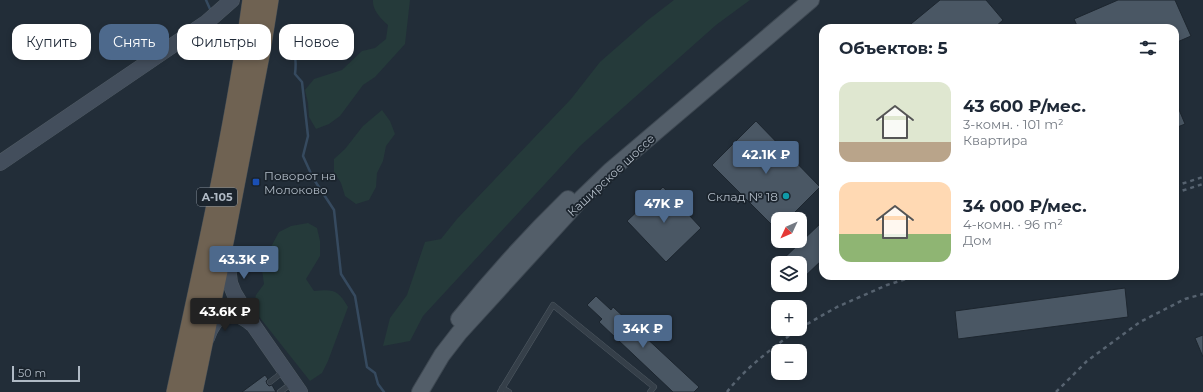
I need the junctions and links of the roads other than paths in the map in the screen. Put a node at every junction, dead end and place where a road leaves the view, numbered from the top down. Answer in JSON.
{"nodes":[{"id":1,"x":232,"y":0,"type":"edge"},
{"id":2,"x":252,"y":0,"type":"edge"},
{"id":3,"x":269,"y":0,"type":"edge"},
{"id":4,"x":797,"y":0,"type":"edge"},
{"id":5,"x":811,"y":0,"type":"edge"},
{"id":6,"x":0,"y":163,"type":"edge"},
{"id":7,"x":225,"y":237,"type":"junction"},
{"id":8,"x":254,"y":326,"type":"junction"},
{"id":9,"x":202,"y":351,"type":"junction"},
{"id":10,"x":270,"y":382,"type":"dead end"},
{"id":11,"x":293,"y":382,"type":"edge"},
{"id":12,"x":501,"y":390,"type":"edge"},
{"id":13,"x":176,"y":392,"type":"edge"},
{"id":14,"x":193,"y":392,"type":"edge"},
{"id":15,"x":280,"y":392,"type":"edge"},
{"id":16,"x":411,"y":392,"type":"edge"},
{"id":17,"x":420,"y":392,"type":"edge"},
{"id":18,"x":509,"y":392,"type":"edge"},
{"id":19,"x":650,"y":392,"type":"edge"}],
"edges":[{"from":1,"to":6,"type":"main road"},
{"from":2,"to":13,"type":"highway","number":"А-105"},
{"from":3,"to":7,"type":"highway","number":"А-105"},
{"from":4,"to":16,"type":"main road","name":"Каширское шоссе"},
{"from":5,"to":17,"type":"main road","name":"Каширское шоссе"},
{"from":7,"to":8,"type":"main road"},
{"from":7,"to":9,"type":"highway","number":"А-105"},
{"from":8,"to":9,"type":"main road"},
{"from":8,"to":11,"type":"main road"},
{"from":9,"to":14,"type":"highway","number":"А-105"},
{"from":10,"to":11,"type":"lane"},
{"from":11,"to":15,"type":"lane"},
{"from":12,"to":18,"type":"lane"},
{"from":12,"to":19,"type":"lane"}]}
